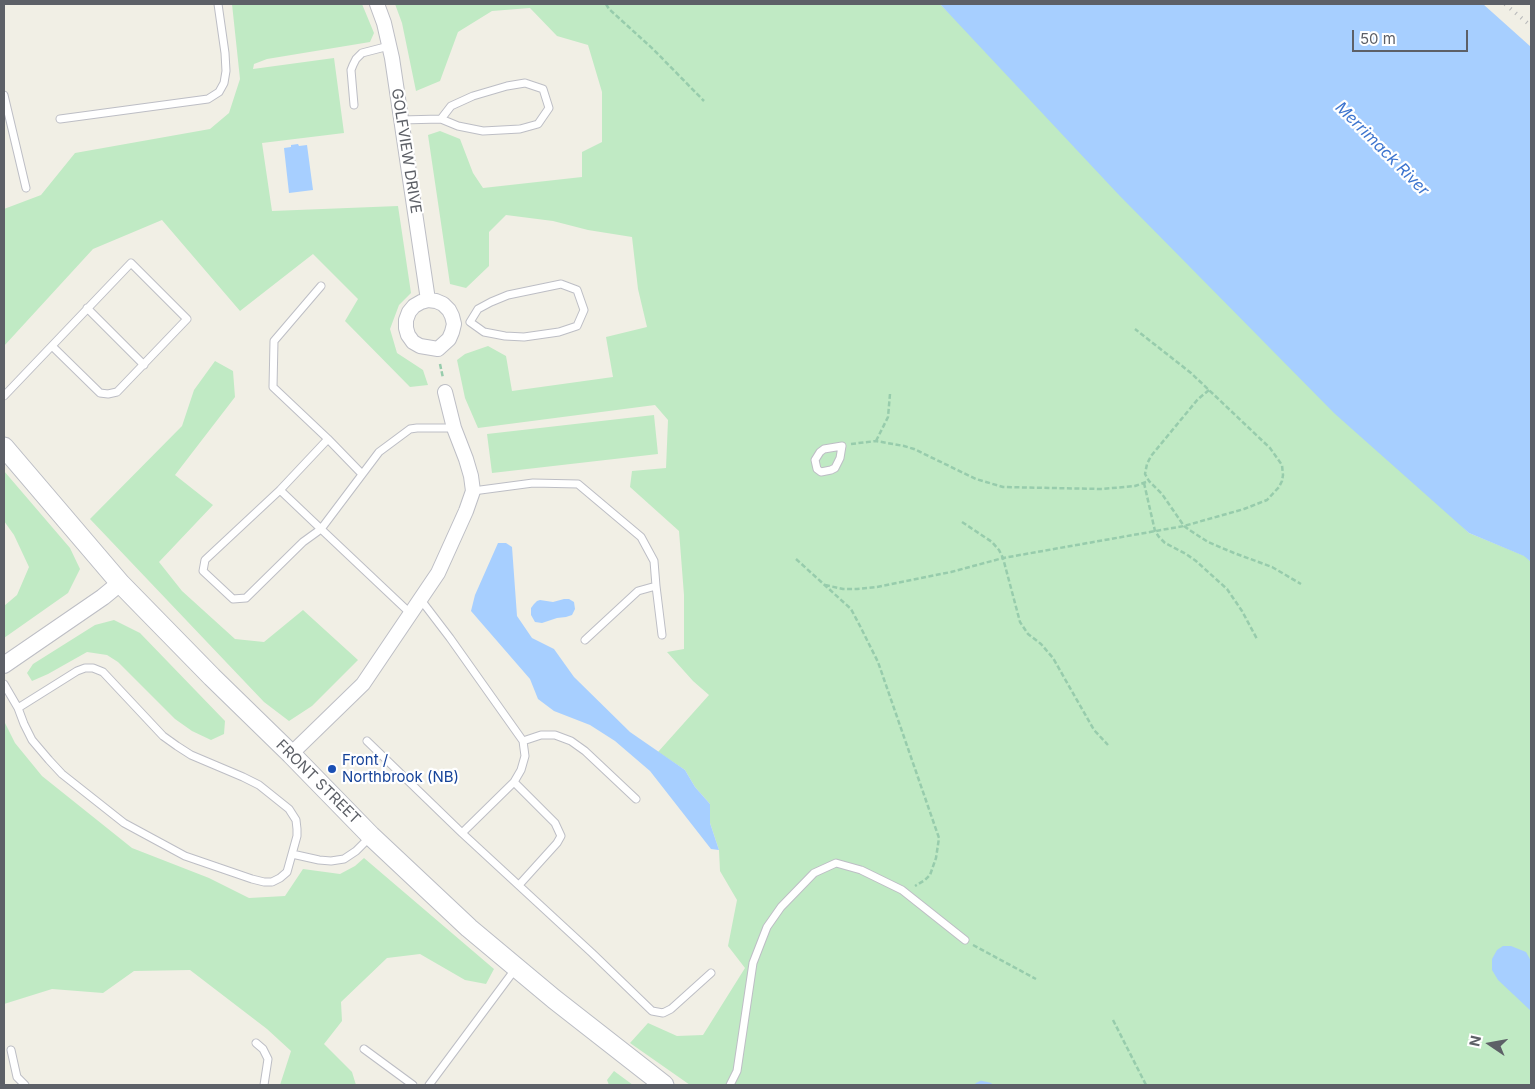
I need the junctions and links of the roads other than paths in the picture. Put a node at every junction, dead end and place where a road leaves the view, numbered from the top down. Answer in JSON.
{"nodes":[{"id":1,"x":218,"y":4,"type":"edge"},
{"id":2,"x":377,"y":4,"type":"edge"},
{"id":3,"x":389,"y":46,"type":"junction"},
{"id":4,"x":4,"y":95,"type":"edge"},
{"id":5,"x":354,"y":105,"type":"dead end"},
{"id":6,"x":60,"y":119,"type":"dead end"},
{"id":7,"x":441,"y":119,"type":"junction"},
{"id":8,"x":401,"y":120,"type":"junction"},
{"id":9,"x":26,"y":188,"type":"dead end"},
{"id":10,"x":321,"y":286,"type":"dead end"},
{"id":11,"x":428,"y":300,"type":"junction"},
{"id":12,"x":87,"y":308,"type":"junction"},
{"id":13,"x":470,"y":322,"type":"junction"},
{"id":14,"x":454,"y":324,"type":"junction"},
{"id":15,"x":52,"y":346,"type":"junction"},
{"id":16,"x":144,"y":365,"type":"junction"},
{"id":17,"x":445,"y":392,"type":"road end"},
{"id":18,"x":4,"y":396,"type":"edge"},
{"id":19,"x":454,"y":428,"type":"junction"},
{"id":20,"x":328,"y":439,"type":"junction"},
{"id":21,"x":4,"y":447,"type":"edge"},
{"id":22,"x":362,"y":474,"type":"junction"},
{"id":23,"x":280,"y":490,"type":"junction"},
{"id":24,"x":473,"y":490,"type":"junction"},
{"id":25,"x":321,"y":529,"type":"junction"},
{"id":26,"x":120,"y":583,"type":"junction"},
{"id":27,"x":656,"y":586,"type":"junction"},
{"id":28,"x":420,"y":600,"type":"junction"},
{"id":29,"x":411,"y":614,"type":"junction"},
{"id":30,"x":662,"y":635,"type":"dead end"},
{"id":31,"x":585,"y":640,"type":"dead end"},
{"id":32,"x":4,"y":665,"type":"edge"},
{"id":33,"x":4,"y":684,"type":"edge"},
{"id":34,"x":18,"y":708,"type":"junction"},
{"id":35,"x":367,"y":741,"type":"dead end"},
{"id":36,"x":523,"y":741,"type":"junction"},
{"id":37,"x":291,"y":754,"type":"junction"},
{"id":38,"x":514,"y":782,"type":"junction"},
{"id":39,"x":636,"y":799,"type":"dead end"},
{"id":40,"x":462,"y":833,"type":"junction"},
{"id":41,"x":371,"y":836,"type":"junction"},
{"id":42,"x":292,"y":854,"type":"junction"},
{"id":43,"x":519,"y":885,"type":"junction"},
{"id":44,"x":965,"y":940,"type":"road end"},
{"id":45,"x":517,"y":968,"type":"junction"},
{"id":46,"x":710,"y":973,"type":"dead end"},
{"id":47,"x":256,"y":1043,"type":"dead end"},
{"id":48,"x":364,"y":1049,"type":"dead end"},
{"id":49,"x":11,"y":1050,"type":"dead end"},
{"id":50,"x":24,"y":1085,"type":"edge"},
{"id":51,"x":264,"y":1085,"type":"edge"},
{"id":52,"x":413,"y":1085,"type":"edge"},
{"id":53,"x":428,"y":1085,"type":"edge"},
{"id":54,"x":664,"y":1085,"type":"edge"},
{"id":55,"x":730,"y":1085,"type":"edge"}],
"edges":[{"from":1,"to":6,"type":"lane"},
{"from":2,"to":3,"type":"street","name":"GOLFVIEW DRIVE"},
{"from":3,"to":5,"type":"lane"},
{"from":3,"to":8,"type":"street","name":"GOLFVIEW DRIVE"},
{"from":4,"to":9,"type":"lane"},
{"from":7,"to":7,"type":"lane"},
{"from":7,"to":8,"type":"lane"},
{"from":8,"to":11,"type":"street","name":"GOLFVIEW DRIVE"},
{"from":10,"to":20,"type":"lane"},
{"from":11,"to":14,"type":"street"},
{"from":11,"to":14,"type":"street"},
{"from":12,"to":15,"type":"lane"},
{"from":12,"to":16,"type":"lane"},
{"from":12,"to":16,"type":"lane"},
{"from":13,"to":13,"type":"lane"},
{"from":13,"to":14,"type":"lane"},
{"from":15,"to":16,"type":"lane"},
{"from":15,"to":18,"type":"lane"},
{"from":17,"to":19,"type":"street"},
{"from":19,"to":22,"type":"lane"},
{"from":19,"to":24,"type":"street"},
{"from":20,"to":22,"type":"lane"},
{"from":20,"to":23,"type":"lane"},
{"from":21,"to":26,"type":"main road","name":"FRONT STREET"},
{"from":22,"to":25,"type":"lane"},
{"from":23,"to":25,"type":"lane"},
{"from":23,"to":25,"type":"lane"},
{"from":24,"to":27,"type":"lane"},
{"from":24,"to":28,"type":"street"},
{"from":25,"to":29,"type":"lane"},
{"from":26,"to":32,"type":"street"},
{"from":26,"to":37,"type":"main road","name":"FRONT STREET"},
{"from":27,"to":30,"type":"lane"},
{"from":27,"to":31,"type":"lane"},
{"from":28,"to":29,"type":"street"},
{"from":28,"to":36,"type":"lane"},
{"from":29,"to":37,"type":"street"},
{"from":33,"to":34,"type":"lane"},
{"from":34,"to":42,"type":"lane"},
{"from":34,"to":42,"type":"lane"},
{"from":35,"to":40,"type":"lane"},
{"from":36,"to":38,"type":"lane"},
{"from":36,"to":39,"type":"lane"},
{"from":37,"to":41,"type":"main road","name":"FRONT STREET"},
{"from":38,"to":40,"type":"lane"},
{"from":38,"to":43,"type":"lane"},
{"from":40,"to":43,"type":"lane"},
{"from":41,"to":42,"type":"lane"},
{"from":41,"to":45,"type":"main road","name":"FRONT STREET"},
{"from":43,"to":46,"type":"lane"},
{"from":44,"to":55,"type":"lane"},
{"from":45,"to":53,"type":"lane"},
{"from":45,"to":54,"type":"main road","name":"FRONT STREET"},
{"from":47,"to":51,"type":"lane"},
{"from":48,"to":52,"type":"lane"},
{"from":49,"to":50,"type":"lane"}]}
